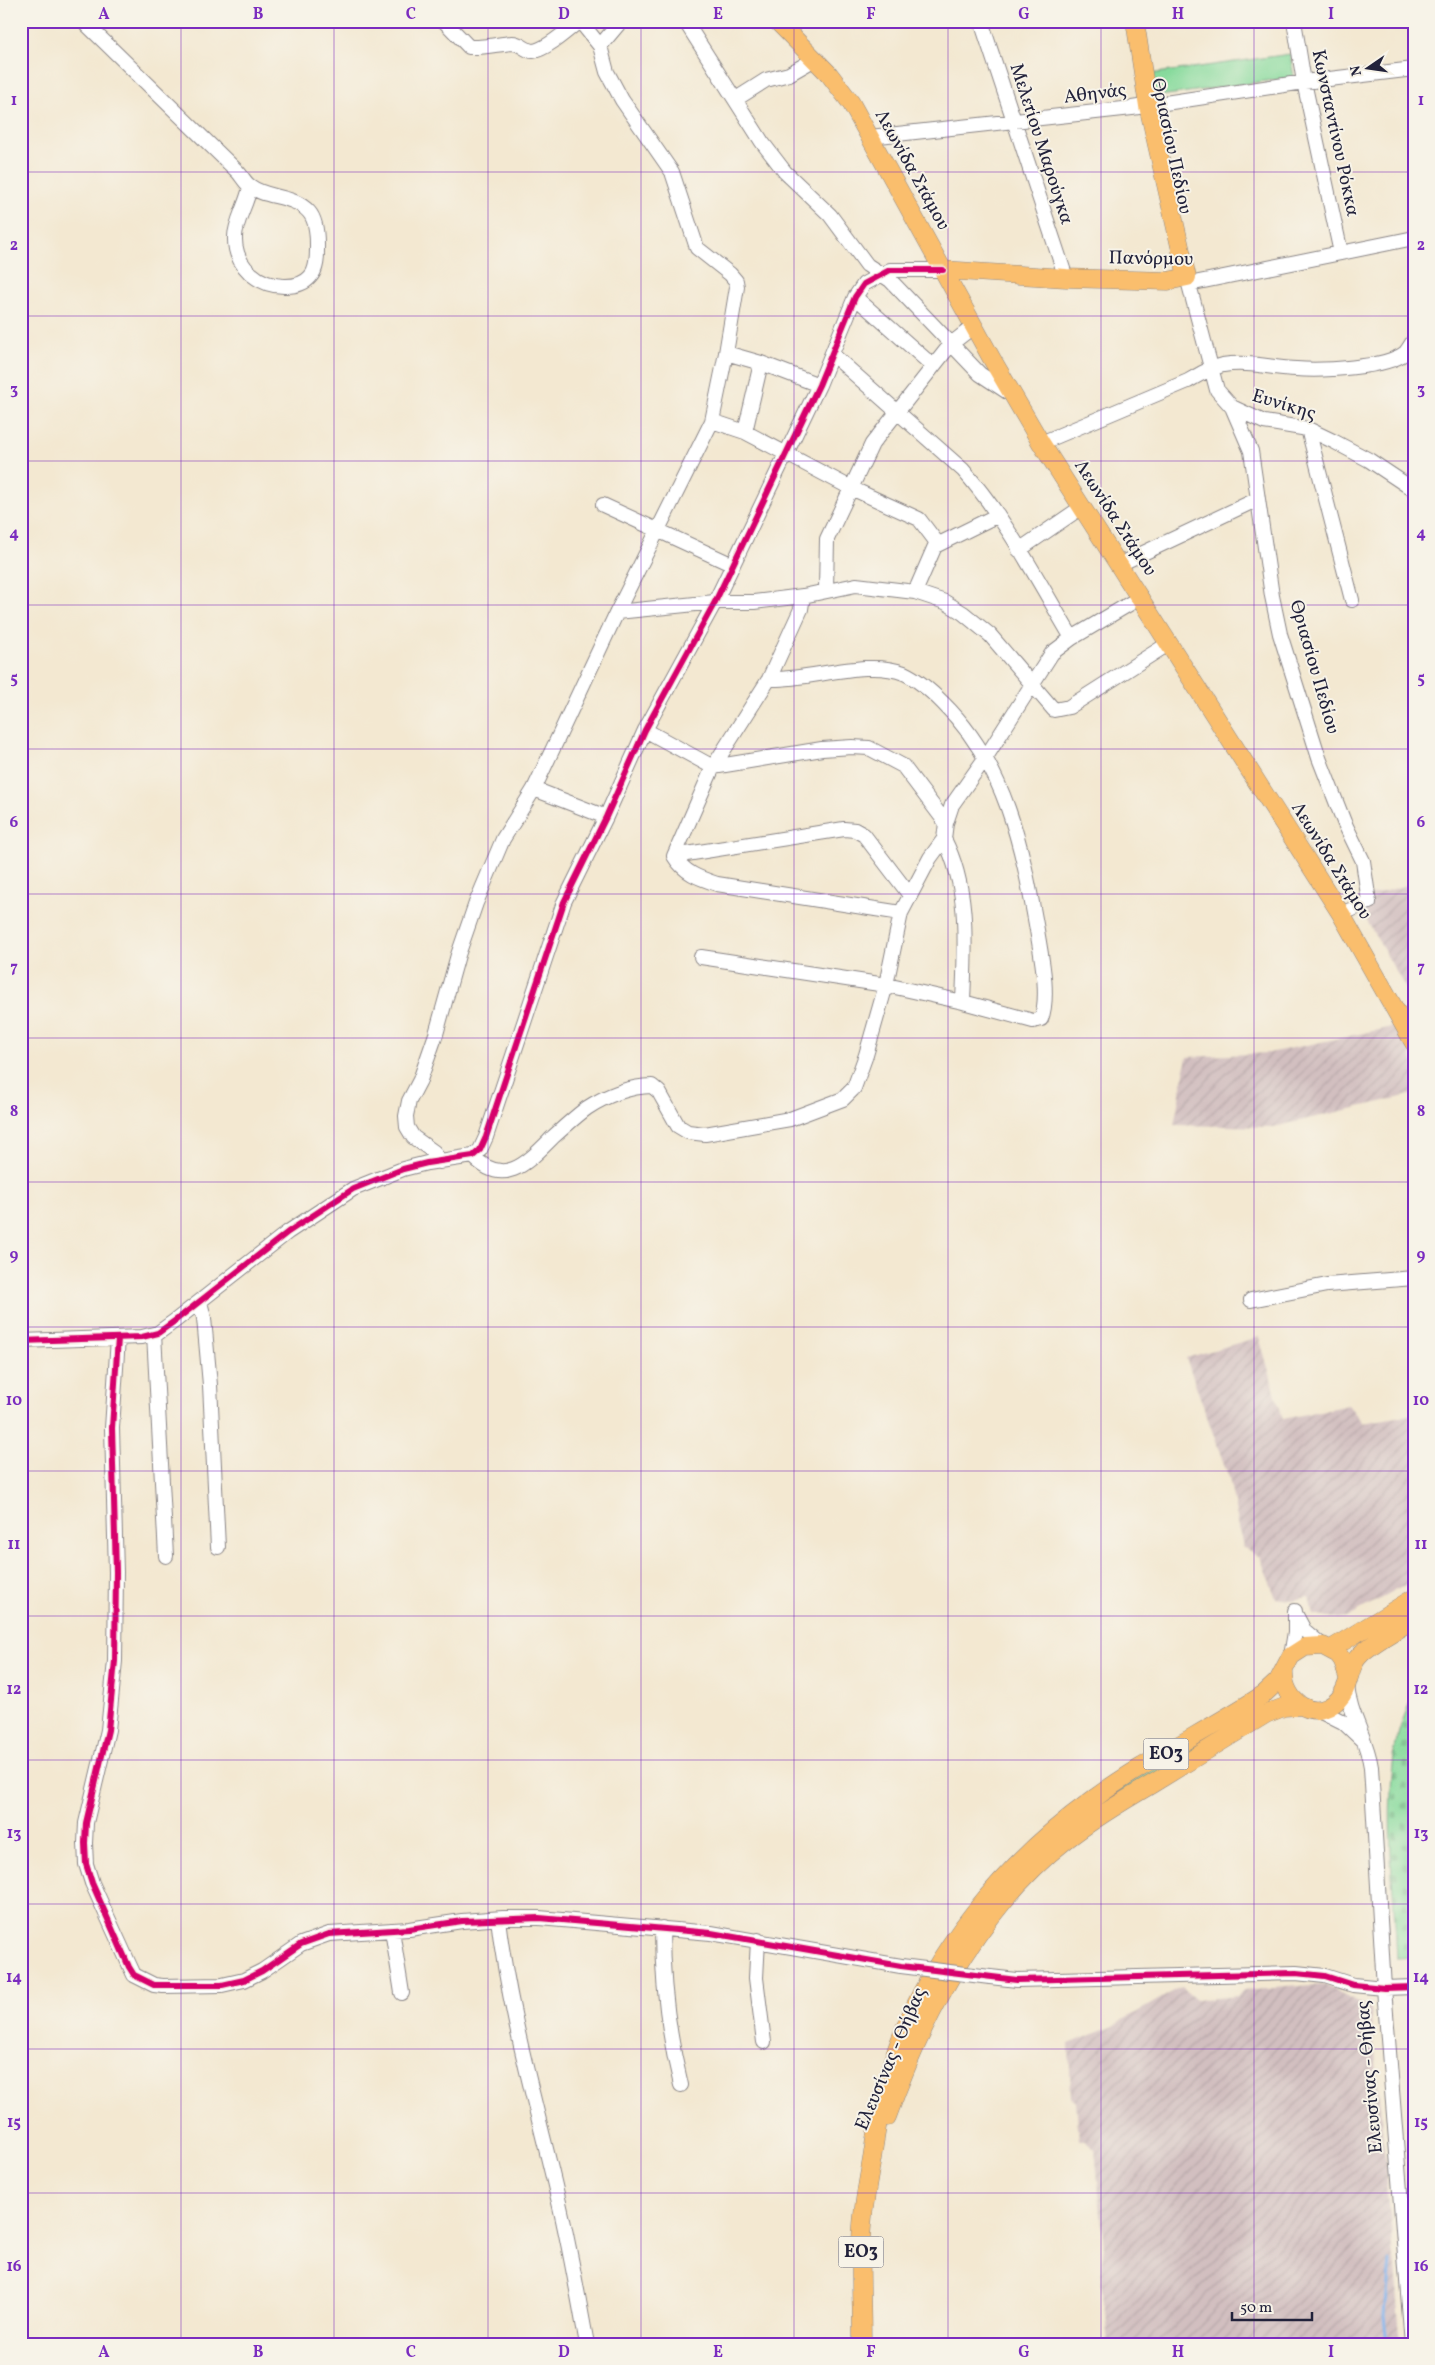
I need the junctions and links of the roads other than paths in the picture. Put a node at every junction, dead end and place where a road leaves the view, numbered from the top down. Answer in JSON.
{"nodes":[{"id":1,"x":83,"y":21,"type":"edge"},
{"id":2,"x":444,"y":21,"type":"edge"},
{"id":3,"x":580,"y":21,"type":"edge"},
{"id":4,"x":621,"y":21,"type":"edge"},
{"id":5,"x":685,"y":21,"type":"edge"},
{"id":6,"x":777,"y":21,"type":"edge"},
{"id":7,"x":981,"y":21,"type":"edge"},
{"id":8,"x":1125,"y":21,"type":"edge"},
{"id":9,"x":1135,"y":21,"type":"edge"},
{"id":10,"x":1294,"y":21,"type":"edge"},
{"id":11,"x":600,"y":46,"type":"junction"},
{"id":12,"x":815,"y":59,"type":"junction"},
{"id":13,"x":1414,"y":69,"type":"edge"},
{"id":14,"x":1304,"y":82,"type":"junction"},
{"id":15,"x":736,"y":99,"type":"junction"},
{"id":16,"x":1144,"y":107,"type":"junction"},
{"id":17,"x":1014,"y":122,"type":"junction"},
{"id":18,"x":870,"y":137,"type":"junction"},
{"id":19,"x":250,"y":186,"type":"junction"},
{"id":20,"x":1414,"y":238,"type":"edge"},
{"id":21,"x":1341,"y":253,"type":"junction"},
{"id":22,"x":943,"y":270,"type":"junction"},
{"id":23,"x":881,"y":274,"type":"junction"},
{"id":24,"x":1066,"y":278,"type":"junction"},
{"id":25,"x":1185,"y":280,"type":"junction"},
{"id":26,"x":854,"y":298,"type":"junction"},
{"id":27,"x":974,"y":326,"type":"junction"},
{"id":28,"x":1414,"y":340,"type":"edge"},
{"id":29,"x":951,"y":344,"type":"junction"},
{"id":30,"x":726,"y":353,"type":"junction"},
{"id":31,"x":833,"y":355,"type":"junction"},
{"id":32,"x":761,"y":363,"type":"junction"},
{"id":33,"x":933,"y":366,"type":"junction"},
{"id":34,"x":1210,"y":369,"type":"junction"},
{"id":35,"x":819,"y":385,"type":"junction"},
{"id":36,"x":1013,"y":395,"type":"junction"},
{"id":37,"x":1232,"y":407,"type":"junction"},
{"id":38,"x":898,"y":413,"type":"junction"},
{"id":39,"x":712,"y":421,"type":"junction"},
{"id":40,"x":1308,"y":429,"type":"junction"},
{"id":41,"x":745,"y":432,"type":"junction"},
{"id":42,"x":1041,"y":443,"type":"junction"},
{"id":43,"x":786,"y":454,"type":"junction"},
{"id":44,"x":851,"y":488,"type":"junction"},
{"id":45,"x":1414,"y":490,"type":"edge"},
{"id":46,"x":1258,"y":499,"type":"junction"},
{"id":47,"x":603,"y":505,"type":"dead end"},
{"id":48,"x":1082,"y":507,"type":"junction"},
{"id":49,"x":998,"y":515,"type":"junction"},
{"id":50,"x":659,"y":529,"type":"junction"},
{"id":51,"x":938,"y":544,"type":"junction"},
{"id":52,"x":1019,"y":550,"type":"junction"},
{"id":53,"x":1120,"y":564,"type":"junction"},
{"id":54,"x":733,"y":565,"type":"junction"},
{"id":55,"x":826,"y":590,"type":"junction"},
{"id":56,"x":916,"y":592,"type":"junction"},
{"id":57,"x":803,"y":596,"type":"junction"},
{"id":58,"x":1141,"y":597,"type":"junction"},
{"id":59,"x":1352,"y":600,"type":"dead end"},
{"id":60,"x":715,"y":602,"type":"junction"},
{"id":61,"x":617,"y":612,"type":"junction"},
{"id":62,"x":1072,"y":638,"type":"junction"},
{"id":63,"x":1168,"y":644,"type":"junction"},
{"id":64,"x":769,"y":679,"type":"junction"},
{"id":65,"x":1032,"y":686,"type":"junction"},
{"id":66,"x":644,"y":730,"type":"junction"},
{"id":67,"x":986,"y":758,"type":"junction"},
{"id":68,"x":713,"y":767,"type":"junction"},
{"id":69,"x":534,"y":789,"type":"junction"},
{"id":70,"x":606,"y":817,"type":"junction"},
{"id":71,"x":946,"y":823,"type":"junction"},
{"id":72,"x":944,"y":839,"type":"junction"},
{"id":73,"x":674,"y":856,"type":"junction"},
{"id":74,"x":909,"y":894,"type":"junction"},
{"id":75,"x":901,"y":913,"type":"junction"},
{"id":76,"x":1341,"y":914,"type":"junction"},
{"id":77,"x":701,"y":957,"type":"dead end"},
{"id":78,"x":886,"y":985,"type":"junction"},
{"id":79,"x":963,"y":1002,"type":"junction"},
{"id":80,"x":1414,"y":1043,"type":"edge"},
{"id":81,"x":473,"y":1156,"type":"junction"},
{"id":82,"x":440,"y":1162,"type":"junction"},
{"id":83,"x":1414,"y":1278,"type":"edge"},
{"id":84,"x":1251,"y":1300,"type":"dead end"},
{"id":85,"x":200,"y":1302,"type":"junction"},
{"id":86,"x":154,"y":1334,"type":"junction"},
{"id":87,"x":118,"y":1338,"type":"junction"},
{"id":88,"x":21,"y":1340,"type":"edge"},
{"id":89,"x":218,"y":1547,"type":"dead end"},
{"id":90,"x":166,"y":1556,"type":"dead end"},
{"id":91,"x":1414,"y":1598,"type":"edge"},
{"id":92,"x":1414,"y":1619,"type":"edge"},
{"id":93,"x":1327,"y":1648,"type":"junction"},
{"id":94,"x":1288,"y":1664,"type":"junction"},
{"id":95,"x":1347,"y":1682,"type":"junction"},
{"id":96,"x":1301,"y":1706,"type":"junction"},
{"id":97,"x":1319,"y":1710,"type":"junction"},
{"id":98,"x":1367,"y":1747,"type":"junction"},
{"id":99,"x":498,"y":1919,"type":"junction"},
{"id":100,"x":662,"y":1928,"type":"junction"},
{"id":101,"x":392,"y":1930,"type":"junction"},
{"id":102,"x":758,"y":1940,"type":"junction"},
{"id":103,"x":1414,"y":1987,"type":"edge"},
{"id":104,"x":1384,"y":1988,"type":"junction"},
{"id":105,"x":402,"y":1993,"type":"dead end"},
{"id":106,"x":764,"y":2042,"type":"dead end"},
{"id":107,"x":681,"y":2085,"type":"dead end"},
{"id":108,"x":871,"y":2162,"type":"junction"},
{"id":109,"x":587,"y":2344,"type":"edge"},
{"id":110,"x":862,"y":2344,"type":"edge"},
{"id":111,"x":1412,"y":2344,"type":"edge"}],
"edges":[{"from":1,"to":19,"type":"street"},
{"from":2,"to":3,"type":"street"},
{"from":3,"to":11,"type":"street"},
{"from":4,"to":11,"type":"street"},
{"from":5,"to":15,"type":"street"},
{"from":6,"to":12,"type":"main road","name":"Λεωνίδα Στάμου"},
{"from":7,"to":17,"type":"street","name":"Μελετίου Μαρούγκα"},
{"from":8,"to":16,"type":"main road","name":"Θριασίου Πεδίου"},
{"from":9,"to":16,"type":"main road","name":"Θριασίου Πεδίου"},
{"from":10,"to":14,"type":"street","name":"Κωνσταντίνου Ρόκκα"},
{"from":11,"to":30,"type":"street"},
{"from":12,"to":15,"type":"street"},
{"from":12,"to":18,"type":"main road","name":"Λεωνίδα Στάμου"},
{"from":13,"to":14,"type":"street","name":"Αθηνάς"},
{"from":14,"to":16,"type":"street","name":"Αθηνάς"},
{"from":14,"to":21,"type":"street","name":"Κωνσταντίνου Ρόκκα"},
{"from":15,"to":23,"type":"street"},
{"from":16,"to":17,"type":"street","name":"Αθηνάς"},
{"from":16,"to":25,"type":"main road","name":"Θριασίου Πεδίου"},
{"from":17,"to":18,"type":"street","name":"Αθηνάς"},
{"from":17,"to":24,"type":"street","name":"Μελετίου Μαρούγκα"},
{"from":18,"to":22,"type":"main road","name":"Λεωνίδα Στάμου"},
{"from":19,"to":19,"type":"street"},
{"from":20,"to":21,"type":"street","name":"Πανόρμου"},
{"from":21,"to":25,"type":"street","name":"Πανόρμου"},
{"from":22,"to":23,"type":"street"},
{"from":22,"to":24,"type":"main road","name":"Πανόρμου"},
{"from":22,"to":27,"type":"main road","name":"Λεωνίδα Στάμου"},
{"from":23,"to":26,"type":"street"},
{"from":23,"to":29,"type":"street"},
{"from":24,"to":25,"type":"main road","name":"Πανόρμου"},
{"from":25,"to":34,"type":"street","name":"Ευνίκης"},
{"from":26,"to":31,"type":"street"},
{"from":26,"to":33,"type":"street"},
{"from":27,"to":29,"type":"street"},
{"from":27,"to":36,"type":"main road","name":"Λεωνίδα Στάμου"},
{"from":28,"to":34,"type":"street"},
{"from":29,"to":33,"type":"street"},
{"from":29,"to":36,"type":"street"},
{"from":30,"to":32,"type":"street"},
{"from":30,"to":39,"type":"street"},
{"from":31,"to":35,"type":"street"},
{"from":31,"to":38,"type":"street"},
{"from":32,"to":35,"type":"street"},
{"from":32,"to":41,"type":"street"},
{"from":33,"to":38,"type":"street"},
{"from":34,"to":37,"type":"street","name":"Ευνίκης"},
{"from":34,"to":42,"type":"street"},
{"from":35,"to":43,"type":"street"},
{"from":36,"to":42,"type":"main road","name":"Λεωνίδα Στάμου"},
{"from":37,"to":40,"type":"street","name":"Ευνίκης"},
{"from":37,"to":46,"type":"street","name":"Θριασίου Πεδίου"},
{"from":38,"to":44,"type":"street"},
{"from":38,"to":49,"type":"street"},
{"from":39,"to":41,"type":"street"},
{"from":39,"to":50,"type":"street"},
{"from":40,"to":45,"type":"street","name":"Ευνίκης"},
{"from":40,"to":59,"type":"street"},
{"from":41,"to":43,"type":"street"},
{"from":42,"to":48,"type":"main road","name":"Λεωνίδα Στάμου"},
{"from":43,"to":44,"type":"street"},
{"from":43,"to":54,"type":"street"},
{"from":44,"to":51,"type":"street"},
{"from":44,"to":55,"type":"street"},
{"from":46,"to":53,"type":"street"},
{"from":46,"to":76,"type":"street","name":"Θριασίου Πεδίου"},
{"from":47,"to":50,"type":"street"},
{"from":48,"to":52,"type":"street"},
{"from":48,"to":53,"type":"main road","name":"Λεωνίδα Στάμου"},
{"from":49,"to":51,"type":"street"},
{"from":49,"to":52,"type":"street"},
{"from":50,"to":54,"type":"street"},
{"from":50,"to":61,"type":"street"},
{"from":51,"to":56,"type":"street"},
{"from":52,"to":62,"type":"street"},
{"from":53,"to":58,"type":"main road","name":"Λεωνίδα Στάμου"},
{"from":54,"to":60,"type":"street"},
{"from":55,"to":56,"type":"street"},
{"from":55,"to":57,"type":"street"},
{"from":56,"to":65,"type":"street"},
{"from":57,"to":60,"type":"street"},
{"from":57,"to":64,"type":"street"},
{"from":58,"to":62,"type":"street"},
{"from":58,"to":63,"type":"main road","name":"Λεωνίδα Στάμου"},
{"from":60,"to":61,"type":"street"},
{"from":60,"to":66,"type":"street"},
{"from":61,"to":69,"type":"street"},
{"from":62,"to":65,"type":"street"},
{"from":63,"to":65,"type":"street"},
{"from":63,"to":76,"type":"main road","name":"Λεωνίδα Στάμου"},
{"from":64,"to":67,"type":"street"},
{"from":64,"to":68,"type":"street"},
{"from":65,"to":67,"type":"street"},
{"from":66,"to":68,"type":"street"},
{"from":66,"to":70,"type":"street"},
{"from":67,"to":71,"type":"street"},
{"from":67,"to":79,"type":"street"},
{"from":68,"to":71,"type":"street"},
{"from":68,"to":73,"type":"street"},
{"from":69,"to":70,"type":"street"},
{"from":69,"to":82,"type":"street"},
{"from":70,"to":81,"type":"street"},
{"from":71,"to":72,"type":"street"},
{"from":72,"to":74,"type":"street"},
{"from":72,"to":79,"type":"street"},
{"from":73,"to":74,"type":"street"},
{"from":73,"to":75,"type":"street"},
{"from":74,"to":75,"type":"street"},
{"from":75,"to":78,"type":"street"},
{"from":76,"to":80,"type":"main road","name":"Λεωνίδα Στάμου"},
{"from":77,"to":78,"type":"street"},
{"from":78,"to":79,"type":"street"},
{"from":78,"to":81,"type":"street"},
{"from":81,"to":82,"type":"street"},
{"from":82,"to":85,"type":"street"},
{"from":83,"to":84,"type":"street"},
{"from":85,"to":86,"type":"street"},
{"from":85,"to":89,"type":"street"},
{"from":86,"to":87,"type":"street"},
{"from":86,"to":90,"type":"street"},
{"from":87,"to":88,"type":"street"},
{"from":87,"to":101,"type":"street"},
{"from":91,"to":93,"type":"main road","name":"Ελευσίνας - Θήβας","number":"ΕΟ3"},
{"from":92,"to":95,"type":"main road"},
{"from":93,"to":94,"type":"main road","name":"Ελευσίνας - Θήβας","number":"ΕΟ3"},
{"from":93,"to":94,"type":"street"},
{"from":93,"to":95,"type":"main road"},
{"from":94,"to":96,"type":"main road"},
{"from":94,"to":108,"type":"main road","name":"Ελευσίνας - Θήβας","number":"ΕΟ3"},
{"from":95,"to":97,"type":"main road"},
{"from":95,"to":98,"type":"street","name":"Ελευσίνας - Θήβας"},
{"from":96,"to":97,"type":"main road","name":"Ελευσίνας - Θήβας","number":"ΕΟ3"},
{"from":96,"to":108,"type":"main road","name":"Ελευσίνας - Θήβας","number":"ΕΟ3"},
{"from":97,"to":98,"type":"street"},
{"from":98,"to":104,"type":"street","name":"Ελευσίνας - Θήβας"},
{"from":99,"to":100,"type":"street"},
{"from":99,"to":101,"type":"street"},
{"from":99,"to":109,"type":"street"},
{"from":100,"to":102,"type":"street"},
{"from":100,"to":107,"type":"street"},
{"from":101,"to":105,"type":"street"},
{"from":102,"to":104,"type":"street","bridge":true},
{"from":102,"to":106,"type":"street"},
{"from":103,"to":104,"type":"street"},
{"from":104,"to":111,"type":"street","name":"Ελευσίνας - Θήβας"},
{"from":108,"to":110,"type":"main road","name":"Ελευσίνας - Θήβας","number":"ΕΟ3"}]}
